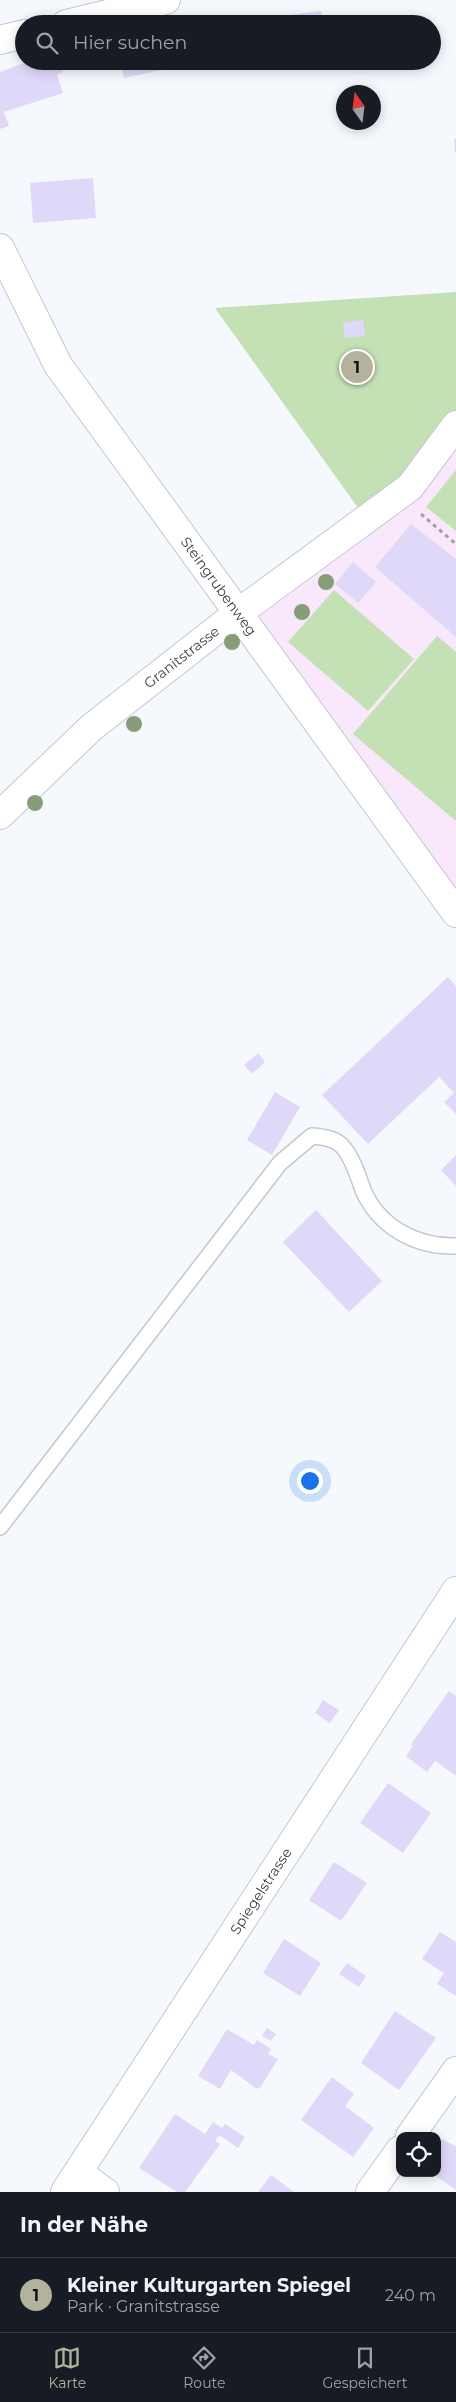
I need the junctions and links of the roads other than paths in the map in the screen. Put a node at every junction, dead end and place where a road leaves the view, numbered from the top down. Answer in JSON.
{"nodes":[{"id":1,"x":166,"y":0,"type":"edge"},
{"id":2,"x":104,"y":15,"type":"edge"},
{"id":3,"x":15,"y":36,"type":"edge"},
{"id":4,"x":0,"y":40,"type":"edge"},
{"id":5,"x":0,"y":248,"type":"edge"},
{"id":6,"x":456,"y":425,"type":"edge"},
{"id":7,"x":238,"y":613,"type":"junction"},
{"id":8,"x":0,"y":815,"type":"edge"},
{"id":9,"x":456,"y":913,"type":"edge"},
{"id":10,"x":456,"y":1246,"type":"edge"},
{"id":11,"x":0,"y":1528,"type":"edge"},
{"id":12,"x":456,"y":1591,"type":"edge"},
{"id":13,"x":456,"y":2071,"type":"edge"},
{"id":14,"x":413,"y":2132,"type":"edge"},
{"id":15,"x":396,"y":2156,"type":"edge"},
{"id":16,"x":71,"y":2182,"type":"edge"},
{"id":17,"x":105,"y":2192,"type":"edge"},
{"id":18,"x":370,"y":2192,"type":"edge"}],
"edges":[{"from":1,"to":2,"type":"street"},
{"from":3,"to":4,"type":"street"},
{"from":5,"to":7,"type":"street","name":"Steingrubenweg"},
{"from":6,"to":7,"type":"street","name":"Granitstrasse"},
{"from":7,"to":8,"type":"street","name":"Granitstrasse"},
{"from":7,"to":9,"type":"street","name":"Steingrubenweg"},
{"from":10,"to":11,"type":"lane"},
{"from":12,"to":16,"type":"street","name":"Spiegelstrasse"},
{"from":13,"to":14,"type":"street"},
{"from":15,"to":18,"type":"street"},
{"from":16,"to":17,"type":"street"}]}
